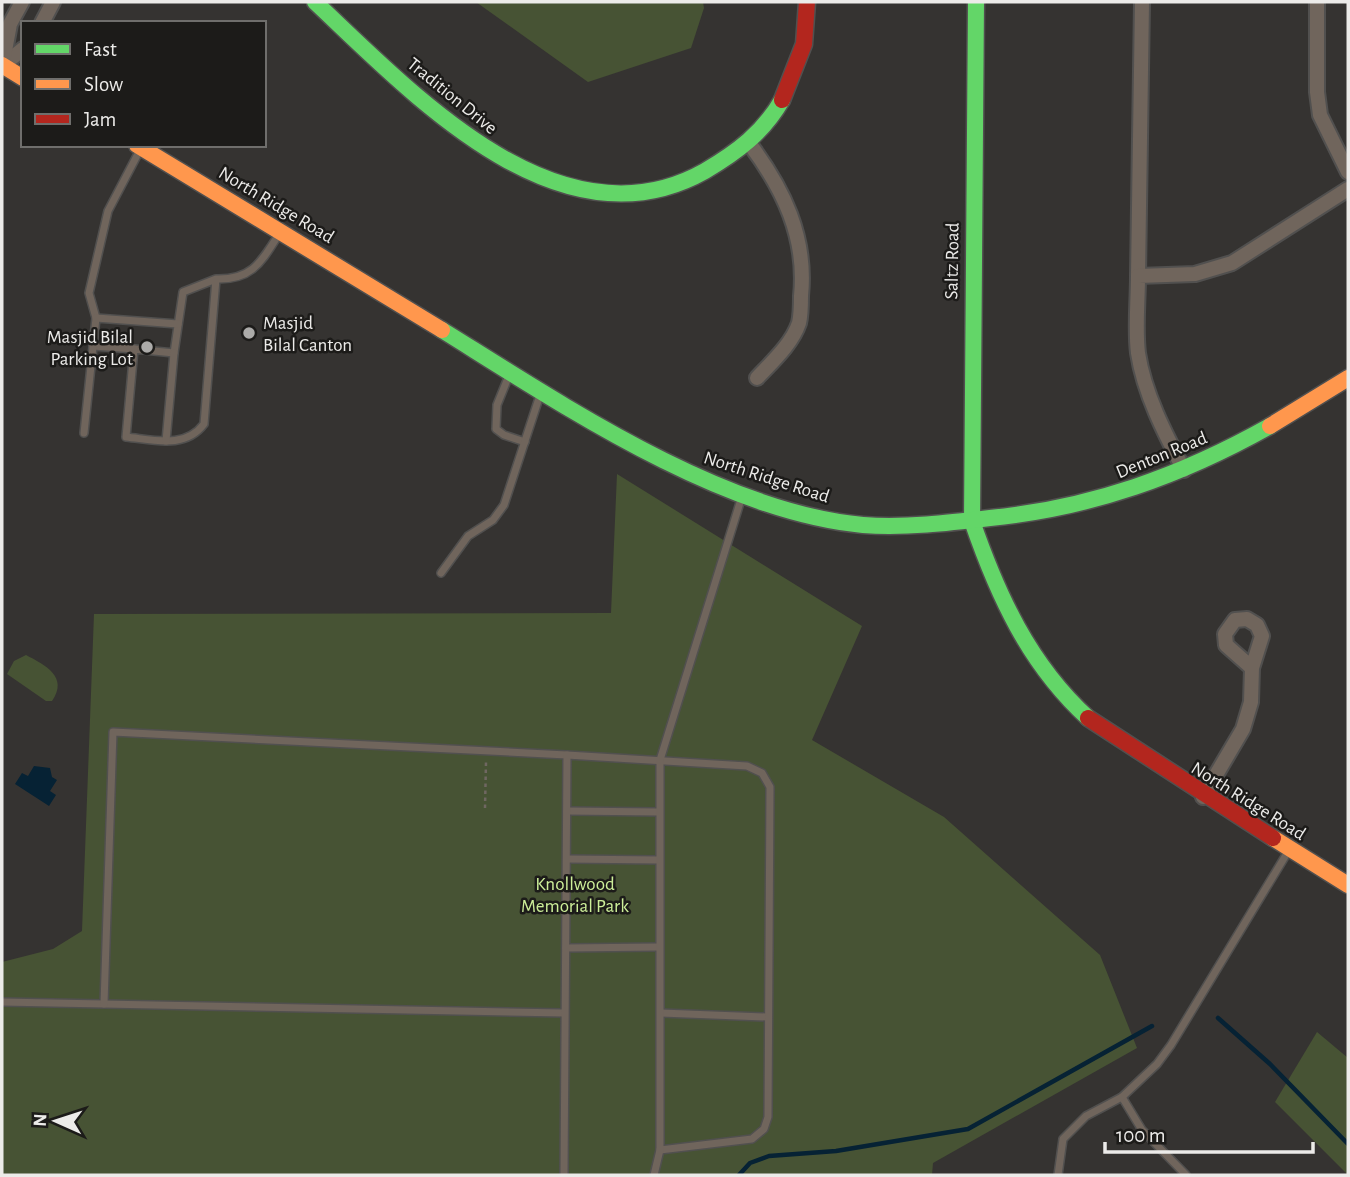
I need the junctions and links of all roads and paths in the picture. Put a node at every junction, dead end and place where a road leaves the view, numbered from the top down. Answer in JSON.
{"nodes":[{"id":1,"x":22,"y":2,"type":"edge"},
{"id":2,"x":54,"y":2,"type":"edge"},
{"id":3,"x":315,"y":2,"type":"edge"},
{"id":4,"x":807,"y":2,"type":"edge"},
{"id":5,"x":976,"y":2,"type":"edge"},
{"id":6,"x":1142,"y":2,"type":"edge"},
{"id":7,"x":1317,"y":2,"type":"edge"},
{"id":8,"x":44,"y":21,"type":"edge"},
{"id":9,"x":21,"y":50,"type":"edge"},
{"id":10,"x":2,"y":66,"type":"edge"},
{"id":11,"x":21,"y":77,"type":"edge"},
{"id":12,"x":749,"y":143,"type":"junction"},
{"id":13,"x":139,"y":147,"type":"edge"},
{"id":14,"x":1348,"y":172,"type":"edge"},
{"id":15,"x":1348,"y":190,"type":"edge"},
{"id":16,"x":282,"y":231,"type":"junction"},
{"id":17,"x":1138,"y":276,"type":"junction"},
{"id":18,"x":216,"y":279,"type":"junction"},
{"id":19,"x":96,"y":318,"type":"junction"},
{"id":20,"x":178,"y":324,"type":"junction"},
{"id":21,"x":93,"y":346,"type":"junction"},
{"id":22,"x":134,"y":349,"type":"junction"},
{"id":23,"x":174,"y":353,"type":"junction"},
{"id":24,"x":510,"y":372,"type":"junction"},
{"id":25,"x":757,"y":378,"type":"dead end"},
{"id":26,"x":1348,"y":378,"type":"edge"},
{"id":27,"x":542,"y":391,"type":"junction"},
{"id":28,"x":84,"y":433,"type":"dead end"},
{"id":29,"x":166,"y":441,"type":"junction"},
{"id":30,"x":524,"y":442,"type":"junction"},
{"id":31,"x":1184,"y":470,"type":"junction"},
{"id":32,"x":743,"y":492,"type":"junction"},
{"id":33,"x":972,"y":521,"type":"junction"},
{"id":34,"x":441,"y":573,"type":"dead end"},
{"id":35,"x":1252,"y":668,"type":"dead end"},
{"id":36,"x":486,"y":751,"type":"junction"},
{"id":37,"x":567,"y":755,"type":"junction"},
{"id":38,"x":660,"y":760,"type":"junction"},
{"id":39,"x":1203,"y":797,"type":"junction"},
{"id":40,"x":485,"y":808,"type":"dead end"},
{"id":41,"x":567,"y":811,"type":"junction"},
{"id":42,"x":659,"y":812,"type":"junction"},
{"id":43,"x":1290,"y":849,"type":"junction"},
{"id":44,"x":567,"y":859,"type":"junction"},
{"id":45,"x":659,"y":860,"type":"junction"},
{"id":46,"x":1348,"y":885,"type":"edge"},
{"id":47,"x":659,"y":947,"type":"junction"},
{"id":48,"x":566,"y":948,"type":"junction"},
{"id":49,"x":2,"y":1002,"type":"edge"},
{"id":50,"x":104,"y":1004,"type":"junction"},
{"id":51,"x":564,"y":1013,"type":"junction"},
{"id":52,"x":661,"y":1013,"type":"junction"},
{"id":53,"x":767,"y":1017,"type":"junction"},
{"id":54,"x":1122,"y":1097,"type":"junction"},
{"id":55,"x":660,"y":1150,"type":"junction"},
{"id":56,"x":564,"y":1175,"type":"edge"},
{"id":57,"x":654,"y":1175,"type":"edge"},
{"id":58,"x":1058,"y":1175,"type":"edge"},
{"id":59,"x":1186,"y":1175,"type":"edge"}],
"edges":[{"from":1,"to":10,"type":"street"},
{"from":2,"to":8,"type":"street"},
{"from":3,"to":12,"type":"street","name":"Tradition Drive"},
{"from":4,"to":12,"type":"street","name":"Tradition Drive"},
{"from":5,"to":33,"type":"street","name":"Saltz Road"},
{"from":6,"to":17,"type":"street"},
{"from":7,"to":14,"type":"street"},
{"from":9,"to":10,"type":"street"},
{"from":10,"to":11,"type":"street"},
{"from":12,"to":25,"type":"street"},
{"from":13,"to":16,"type":"street","name":"North Ridge Road"},
{"from":13,"to":19,"type":"lane"},
{"from":15,"to":17,"type":"street"},
{"from":16,"to":18,"type":"lane"},
{"from":16,"to":24,"type":"street","name":"North Ridge Road"},
{"from":17,"to":31,"type":"street"},
{"from":18,"to":20,"type":"lane"},
{"from":18,"to":29,"type":"lane"},
{"from":19,"to":20,"type":"lane"},
{"from":19,"to":21,"type":"lane"},
{"from":20,"to":23,"type":"lane"},
{"from":21,"to":22,"type":"lane"},
{"from":21,"to":28,"type":"lane"},
{"from":22,"to":23,"type":"lane"},
{"from":22,"to":29,"type":"lane"},
{"from":23,"to":29,"type":"lane"},
{"from":24,"to":27,"type":"street","name":"North Ridge Road"},
{"from":24,"to":30,"type":"lane"},
{"from":26,"to":31,"type":"street","name":"Denton Road"},
{"from":27,"to":30,"type":"lane"},
{"from":27,"to":32,"type":"street","name":"North Ridge Road"},
{"from":30,"to":34,"type":"lane"},
{"from":31,"to":33,"type":"street","name":"Denton Road"},
{"from":32,"to":33,"type":"street","name":"North Ridge Road"},
{"from":32,"to":38,"type":"lane"},
{"from":33,"to":39,"type":"street","name":"North Ridge Road"},
{"from":35,"to":39,"type":"street"},
{"from":36,"to":37,"type":"lane"},
{"from":36,"to":40,"type":"path"},
{"from":36,"to":50,"type":"lane"},
{"from":37,"to":38,"type":"lane"},
{"from":37,"to":41,"type":"lane"},
{"from":38,"to":42,"type":"lane"},
{"from":38,"to":53,"type":"lane"},
{"from":39,"to":43,"type":"street","name":"North Ridge Road"},
{"from":41,"to":42,"type":"lane"},
{"from":41,"to":44,"type":"lane"},
{"from":42,"to":45,"type":"lane"},
{"from":43,"to":46,"type":"street","name":"North Ridge Road"},
{"from":43,"to":54,"type":"lane"},
{"from":44,"to":45,"type":"lane"},
{"from":44,"to":48,"type":"lane"},
{"from":45,"to":47,"type":"lane"},
{"from":47,"to":48,"type":"lane"},
{"from":47,"to":52,"type":"lane"},
{"from":48,"to":51,"type":"lane"},
{"from":49,"to":50,"type":"lane"},
{"from":50,"to":51,"type":"lane"},
{"from":51,"to":56,"type":"lane"},
{"from":52,"to":53,"type":"lane"},
{"from":52,"to":55,"type":"lane"},
{"from":53,"to":55,"type":"lane"},
{"from":54,"to":58,"type":"lane"},
{"from":54,"to":59,"type":"lane"},
{"from":55,"to":57,"type":"lane"}]}
